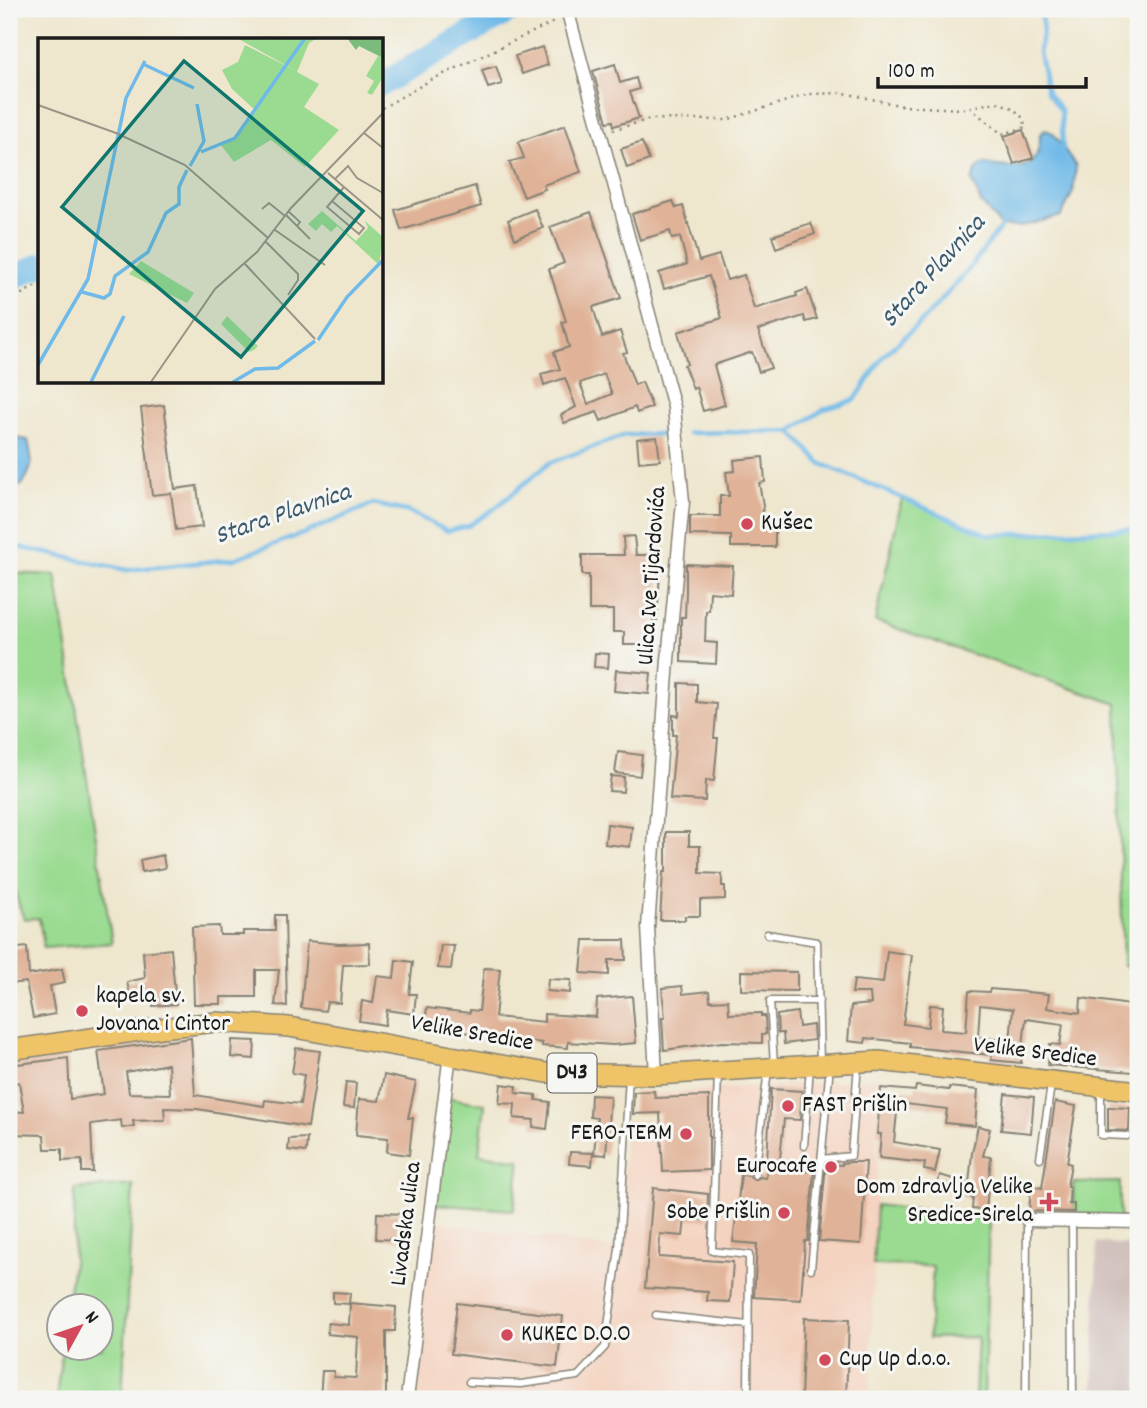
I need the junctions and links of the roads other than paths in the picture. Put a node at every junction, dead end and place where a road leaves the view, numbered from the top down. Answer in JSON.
{"nodes":[{"id":1,"x":563,"y":14,"type":"edge"},
{"id":2,"x":767,"y":934,"type":"dead end"},
{"id":3,"x":819,"y":1001,"type":"junction"},
{"id":4,"x":9,"y":1050,"type":"edge"},
{"id":5,"x":450,"y":1054,"type":"junction"},
{"id":6,"x":859,"y":1062,"type":"junction"},
{"id":7,"x":820,"y":1064,"type":"junction"},
{"id":8,"x":771,"y":1067,"type":"junction"},
{"id":9,"x":718,"y":1071,"type":"junction"},
{"id":10,"x":629,"y":1074,"type":"junction"},
{"id":11,"x":656,"y":1075,"type":"junction"},
{"id":12,"x":1052,"y":1079,"type":"junction"},
{"id":13,"x":1101,"y":1086,"type":"junction"},
{"id":14,"x":1138,"y":1091,"type":"edge"},
{"id":15,"x":1127,"y":1136,"type":"dead end"},
{"id":16,"x":804,"y":1146,"type":"dead end"},
{"id":17,"x":1040,"y":1158,"type":"dead end"},
{"id":18,"x":821,"y":1159,"type":"junction"},
{"id":19,"x":755,"y":1175,"type":"dead end"},
{"id":20,"x":1027,"y":1220,"type":"joint"},
{"id":21,"x":1072,"y":1222,"type":"junction"},
{"id":22,"x":1138,"y":1222,"type":"edge"},
{"id":23,"x":811,"y":1269,"type":"dead end"},
{"id":24,"x":656,"y":1315,"type":"dead end"},
{"id":25,"x":748,"y":1325,"type":"junction"},
{"id":26,"x":468,"y":1382,"type":"dead end"},
{"id":27,"x":407,"y":1399,"type":"edge"},
{"id":28,"x":748,"y":1399,"type":"edge"},
{"id":29,"x":1026,"y":1399,"type":"edge"},
{"id":30,"x":1073,"y":1399,"type":"edge"}],
"edges":[{"from":1,"to":11,"type":"street","name":"Ulica Ive Tijardovića"},
{"from":2,"to":3,"type":"lane"},
{"from":3,"to":7,"type":"lane"},
{"from":3,"to":8,"type":"lane"},
{"from":4,"to":5,"type":"main road","name":"Velike Sredice","number":"D43"},
{"from":5,"to":10,"type":"main road","name":"Velike Sredice","number":"D43"},
{"from":5,"to":27,"type":"street","name":"Livadska ulica"},
{"from":6,"to":7,"type":"main road","name":"Velike Sredice","number":"D43"},
{"from":6,"to":12,"type":"main road","name":"Velike Sredice","number":"D43"},
{"from":6,"to":18,"type":"lane"},
{"from":7,"to":8,"type":"main road","name":"Velike Sredice","number":"D43"},
{"from":7,"to":16,"type":"lane"},
{"from":7,"to":18,"type":"lane"},
{"from":8,"to":9,"type":"main road","name":"Velike Sredice","number":"D43"},
{"from":8,"to":19,"type":"lane"},
{"from":9,"to":11,"type":"main road","name":"Velike Sredice","number":"D43"},
{"from":9,"to":25,"type":"lane"},
{"from":10,"to":11,"type":"main road","name":"Velike Sredice","number":"D43"},
{"from":10,"to":26,"type":"lane"},
{"from":12,"to":13,"type":"main road","name":"Velike Sredice","number":"D43"},
{"from":12,"to":17,"type":"lane"},
{"from":13,"to":14,"type":"main road","name":"Velike Sredice","number":"D43"},
{"from":13,"to":15,"type":"lane"},
{"from":18,"to":23,"type":"lane"},
{"from":20,"to":21,"type":"street"},
{"from":20,"to":29,"type":"lane"},
{"from":21,"to":22,"type":"street"},
{"from":21,"to":30,"type":"lane"},
{"from":24,"to":25,"type":"lane"},
{"from":25,"to":28,"type":"lane"}]}
